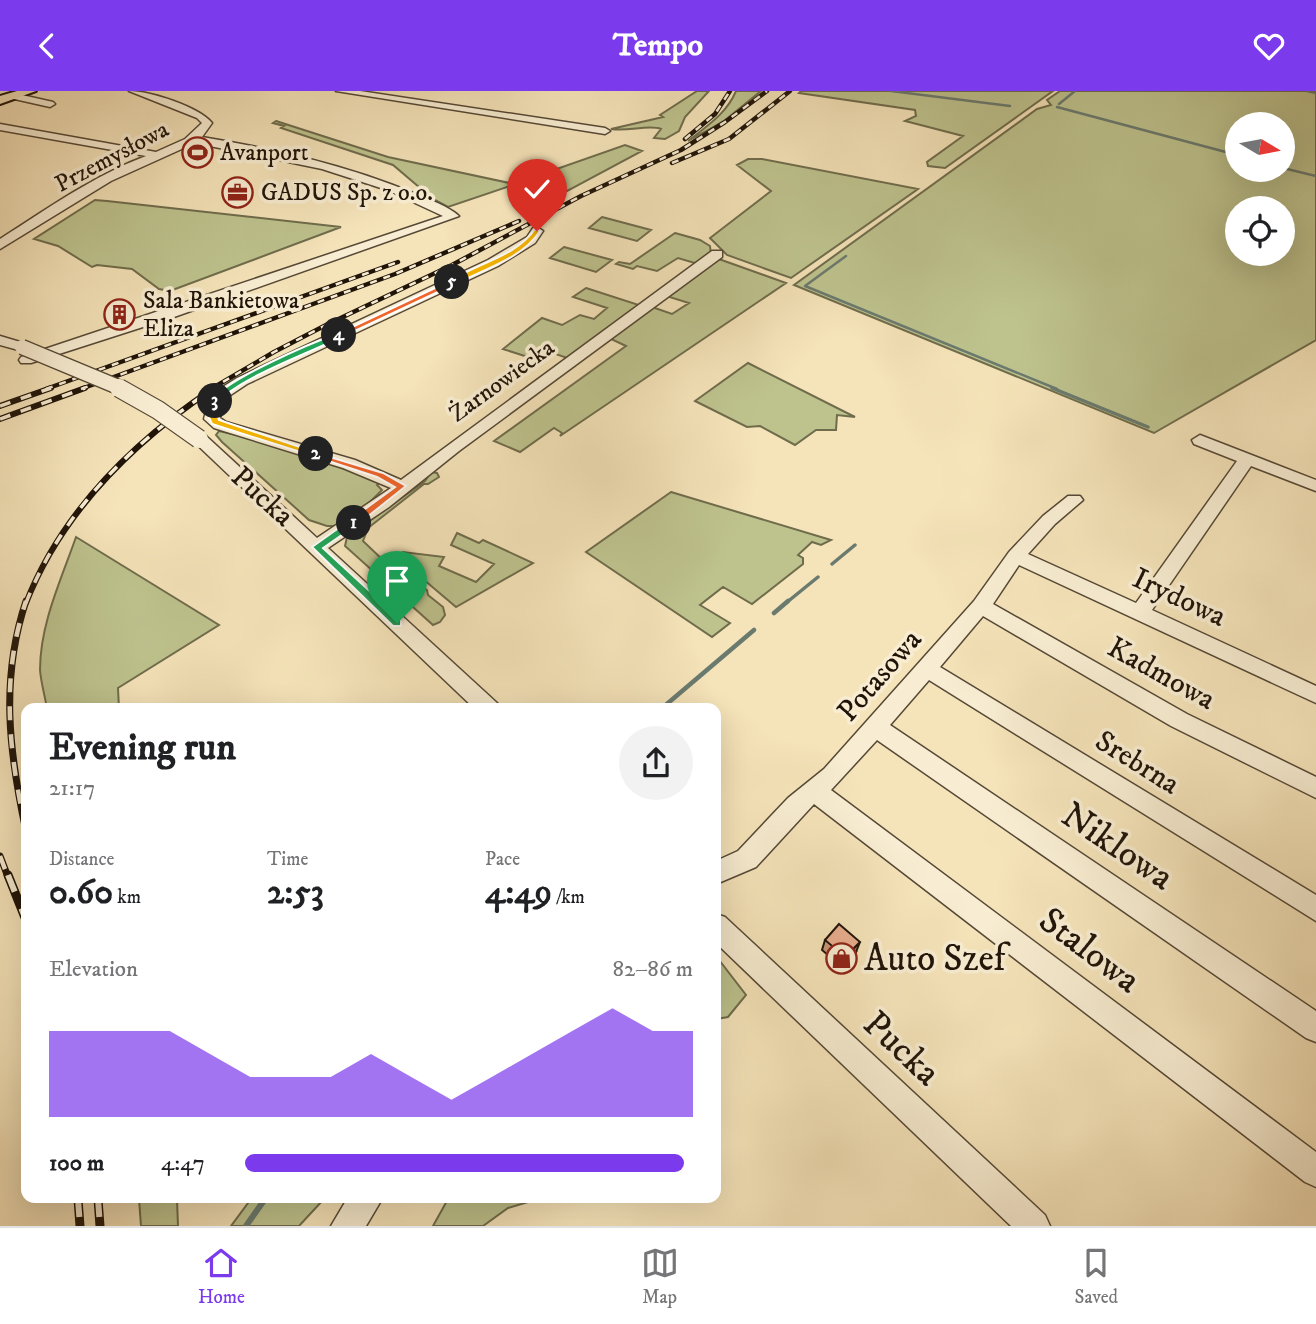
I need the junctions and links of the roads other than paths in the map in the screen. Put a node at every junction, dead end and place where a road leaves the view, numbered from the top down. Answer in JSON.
{"nodes":[{"id":1,"x":30,"y":91,"type":"edge"},
{"id":2,"x":134,"y":91,"type":"edge"},
{"id":3,"x":341,"y":91,"type":"edge"},
{"id":4,"x":5,"y":95,"type":"edge"},
{"id":5,"x":50,"y":104,"type":"dead end"},
{"id":6,"x":0,"y":127,"type":"edge"},
{"id":7,"x":605,"y":131,"type":"dead end"},
{"id":8,"x":192,"y":139,"type":"junction"},
{"id":9,"x":155,"y":155,"type":"junction"},
{"id":10,"x":537,"y":231,"type":"dead end"},
{"id":11,"x":0,"y":245,"type":"edge"},
{"id":12,"x":717,"y":254,"type":"dead end"},
{"id":13,"x":0,"y":340,"type":"edge"},
{"id":14,"x":24,"y":354,"type":"junction"},
{"id":15,"x":1200,"y":440,"type":"dead end"},
{"id":16,"x":1247,"y":459,"type":"junction"},
{"id":17,"x":401,"y":486,"type":"junction"},
{"id":18,"x":1316,"y":486,"type":"edge"},
{"id":19,"x":1073,"y":500,"type":"dead end"},
{"id":20,"x":317,"y":547,"type":"junction"},
{"id":21,"x":1016,"y":556,"type":"junction"},
{"id":22,"x":981,"y":606,"type":"junction"},
{"id":23,"x":1140,"y":612,"type":"junction"},
{"id":24,"x":926,"y":668,"type":"junction"},
{"id":25,"x":1316,"y":695,"type":"edge"},
{"id":26,"x":483,"y":703,"type":"edge"},
{"id":27,"x":876,"y":727,"type":"junction"},
{"id":28,"x":1316,"y":788,"type":"edge"},
{"id":29,"x":816,"y":792,"type":"junction"},
{"id":30,"x":721,"y":871,"type":"edge"},
{"id":31,"x":1316,"y":909,"type":"edge"},
{"id":32,"x":721,"y":931,"type":"edge"},
{"id":33,"x":1316,"y":1028,"type":"edge"},
{"id":34,"x":1316,"y":1171,"type":"edge"},
{"id":35,"x":363,"y":1203,"type":"edge"},
{"id":36,"x":347,"y":1226,"type":"edge"},
{"id":37,"x":1034,"y":1226,"type":"edge"}],
"edges":[{"from":1,"to":4,"type":"main road"},
{"from":2,"to":8,"type":"street","name":"Przemysłowa"},
{"from":3,"to":7,"type":"street"},
{"from":4,"to":5,"type":"street"},
{"from":6,"to":9,"type":"street"},
{"from":8,"to":9,"type":"street","name":"Przemysłowa"},
{"from":8,"to":14,"type":"street"},
{"from":9,"to":11,"type":"street","name":"Przemysłowa"},
{"from":10,"to":17,"type":"street","name":"Pucka"},
{"from":12,"to":17,"type":"street","name":"Żarnowiecka"},
{"from":13,"to":14,"type":"street","name":"Pucka"},
{"from":14,"to":20,"type":"street","name":"Pucka","bridge":true},
{"from":15,"to":16,"type":"street"},
{"from":16,"to":18,"type":"street"},
{"from":16,"to":23,"type":"street"},
{"from":17,"to":20,"type":"street","name":"Żarnowiecka"},
{"from":19,"to":21,"type":"street","name":"Potasowa"},
{"from":20,"to":26,"type":"street","name":"Pucka"},
{"from":21,"to":22,"type":"street","name":"Potasowa"},
{"from":21,"to":23,"type":"street","name":"Irydowa"},
{"from":22,"to":24,"type":"street","name":"Potasowa"},
{"from":22,"to":28,"type":"street","name":"Kadmowa"},
{"from":23,"to":25,"type":"street","name":"Irydowa"},
{"from":24,"to":27,"type":"street","name":"Potasowa"},
{"from":24,"to":31,"type":"street","name":"Srebrna"},
{"from":27,"to":29,"type":"street","name":"Potasowa"},
{"from":27,"to":33,"type":"street","name":"Niklowa"},
{"from":29,"to":30,"type":"street","name":"Potasowa"},
{"from":29,"to":34,"type":"street","name":"Stalowa"},
{"from":32,"to":37,"type":"street","name":"Pucka"},
{"from":35,"to":36,"type":"street"}]}
